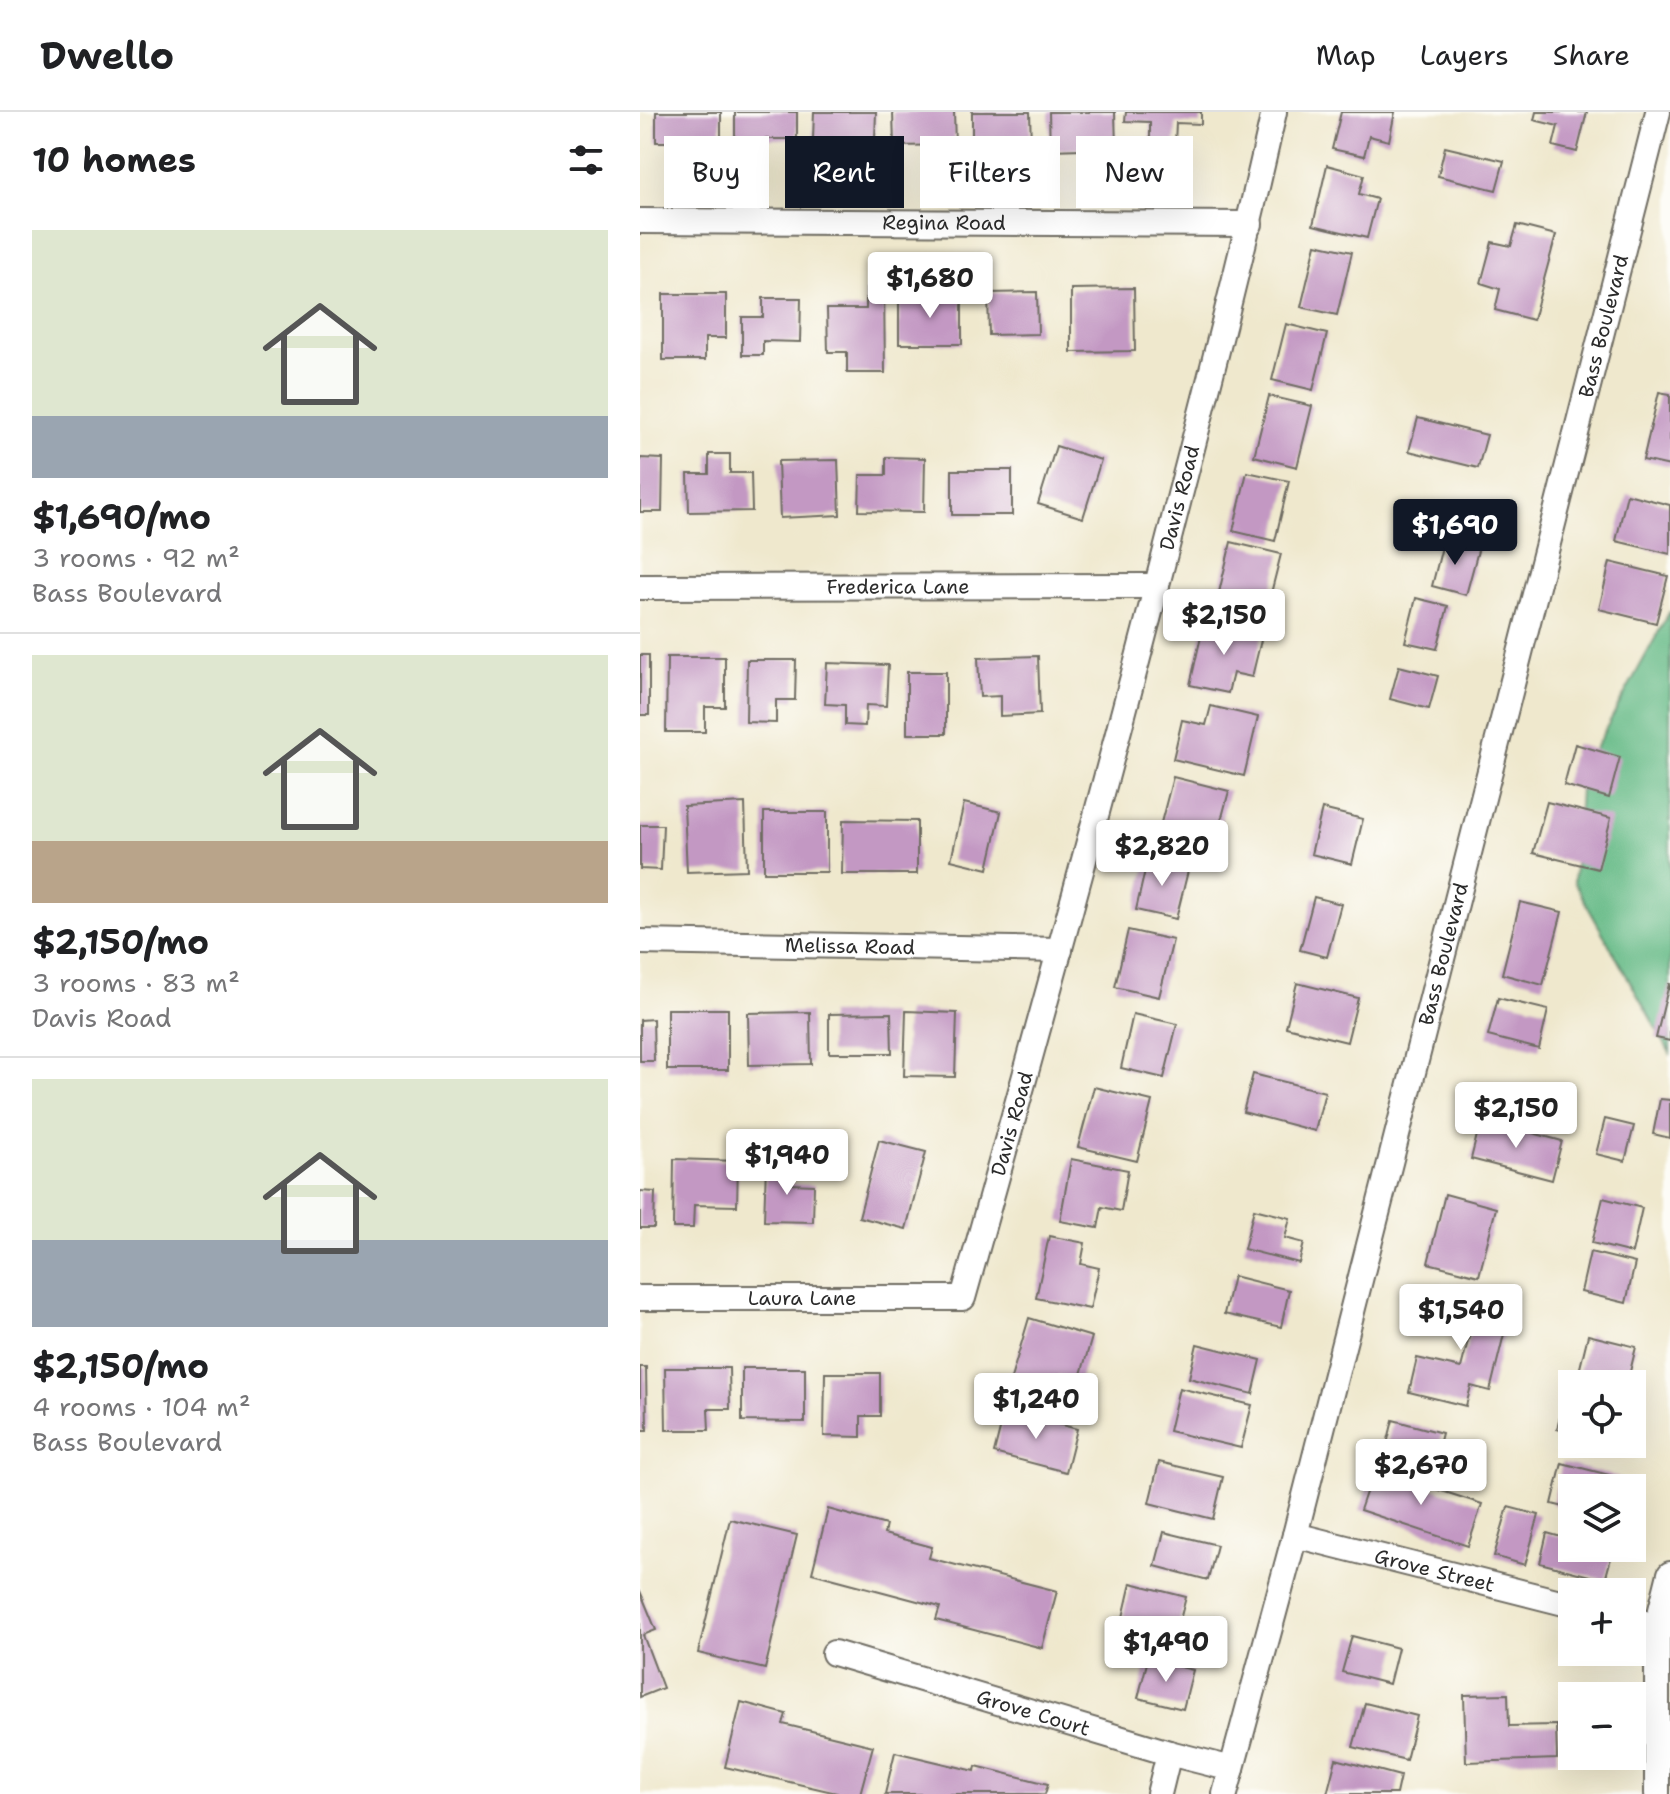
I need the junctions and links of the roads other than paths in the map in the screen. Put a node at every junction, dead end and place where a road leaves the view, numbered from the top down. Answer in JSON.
{"nodes":[{"id":1,"x":1274,"y":112,"type":"edge"},
{"id":2,"x":1658,"y":112,"type":"edge"},
{"id":3,"x":640,"y":221,"type":"edge"},
{"id":4,"x":1250,"y":224,"type":"junction"},
{"id":5,"x":1157,"y":586,"type":"junction"},
{"id":6,"x":640,"y":587,"type":"edge"},
{"id":7,"x":640,"y":942,"type":"edge"},
{"id":8,"x":1060,"y":950,"type":"junction"},
{"id":9,"x":640,"y":1298,"type":"edge"},
{"id":10,"x":963,"y":1298,"type":"joint"},
{"id":11,"x":1295,"y":1535,"type":"junction"},
{"id":12,"x":1670,"y":1574,"type":"edge"},
{"id":13,"x":1558,"y":1601,"type":"edge"},
{"id":14,"x":1663,"y":1626,"type":"edge"},
{"id":15,"x":834,"y":1653,"type":"dead end"},
{"id":16,"x":1169,"y":1753,"type":"junction"},
{"id":17,"x":1232,"y":1769,"type":"junction"},
{"id":18,"x":1159,"y":1794,"type":"edge"},
{"id":19,"x":1225,"y":1794,"type":"edge"},
{"id":20,"x":1657,"y":1794,"type":"edge"}],
"edges":[{"from":1,"to":4,"type":"street","name":"Davis Road"},
{"from":2,"to":11,"type":"street","name":"Bass Boulevard"},
{"from":3,"to":4,"type":"street","name":"Regina Road"},
{"from":4,"to":5,"type":"street","name":"Davis Road"},
{"from":5,"to":6,"type":"street","name":"Frederica Lane"},
{"from":5,"to":8,"type":"street","name":"Davis Road"},
{"from":7,"to":8,"type":"street","name":"Melissa Road"},
{"from":8,"to":10,"type":"street","name":"Davis Road"},
{"from":9,"to":10,"type":"street","name":"Laura Lane"},
{"from":11,"to":13,"type":"street","name":"Grove Street"},
{"from":11,"to":17,"type":"street","name":"Bass Boulevard"},
{"from":12,"to":14,"type":"street"},
{"from":14,"to":20,"type":"street"},
{"from":15,"to":16,"type":"street","name":"Grove Court"},
{"from":16,"to":17,"type":"street","name":"Grove Court"},
{"from":16,"to":18,"type":"street"},
{"from":17,"to":19,"type":"street","name":"Bass Boulevard"}]}
